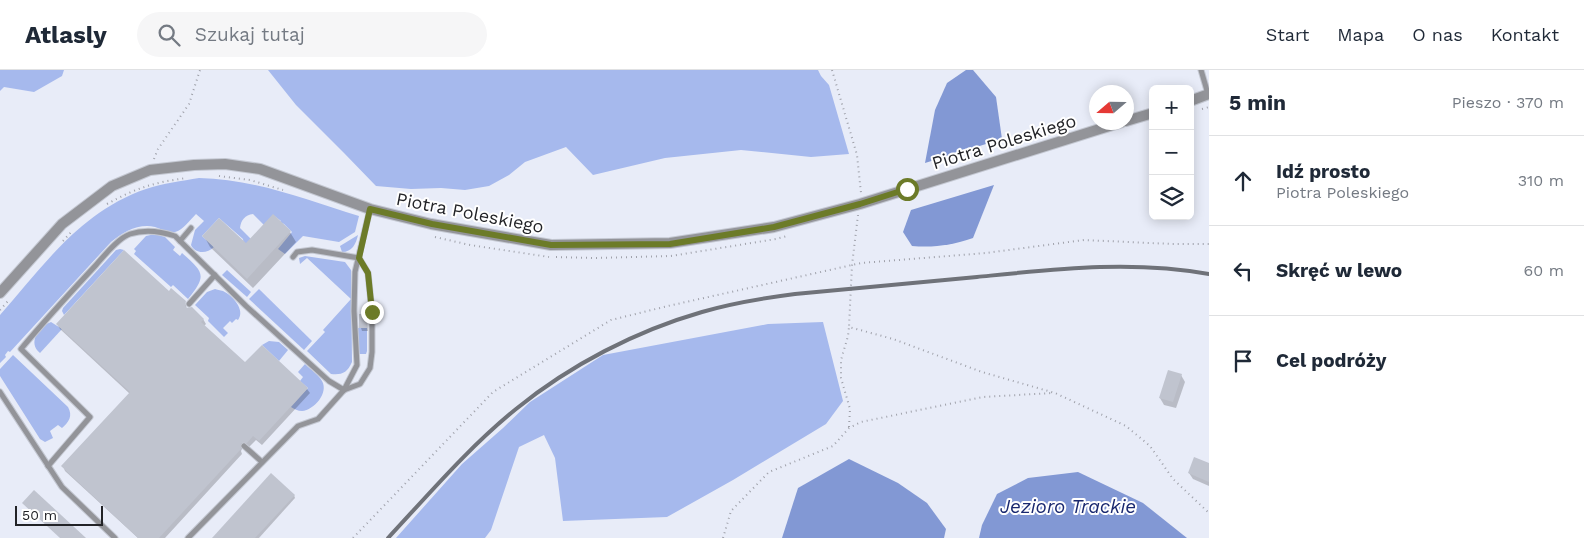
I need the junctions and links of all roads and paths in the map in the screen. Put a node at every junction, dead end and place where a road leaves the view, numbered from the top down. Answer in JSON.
{"nodes":[{"id":1,"x":200,"y":70,"type":"edge"},
{"id":2,"x":832,"y":70,"type":"edge"},
{"id":3,"x":1201,"y":70,"type":"edge"},
{"id":4,"x":1209,"y":94,"type":"edge"},
{"id":5,"x":1194,"y":99,"type":"edge"},
{"id":6,"x":1149,"y":114,"type":"edge"},
{"id":7,"x":1134,"y":119,"type":"edge"},
{"id":8,"x":1098,"y":130,"type":"edge"},
{"id":9,"x":150,"y":170,"type":"junction"},
{"id":10,"x":212,"y":176,"type":"dead end"},
{"id":11,"x":189,"y":178,"type":"dead end"},
{"id":12,"x":288,"y":192,"type":"dead end"},
{"id":13,"x":103,"y":207,"type":"dead end"},
{"id":14,"x":370,"y":209,"type":"junction"},
{"id":15,"x":862,"y":209,"type":"junction"},
{"id":16,"x":858,"y":215,"type":"junction"},
{"id":17,"x":851,"y":217,"type":"dead end"},
{"id":18,"x":191,"y":228,"type":"dead end"},
{"id":19,"x":72,"y":231,"type":"dead end"},
{"id":20,"x":794,"y":234,"type":"dead end"},
{"id":21,"x":436,"y":237,"type":"dead end"},
{"id":22,"x":180,"y":241,"type":"junction"},
{"id":23,"x":61,"y":243,"type":"dead end"},
{"id":24,"x":1209,"y":244,"type":"edge"},
{"id":25,"x":294,"y":257,"type":"dead end"},
{"id":26,"x":359,"y":258,"type":"junction"},
{"id":27,"x":852,"y":265,"type":"junction"},
{"id":28,"x":215,"y":276,"type":"junction"},
{"id":29,"x":0,"y":293,"type":"edge"},
{"id":30,"x":12,"y":296,"type":"dead end"},
{"id":31,"x":189,"y":304,"type":"dead end"},
{"id":32,"x":0,"y":310,"type":"edge"},
{"id":33,"x":849,"y":327,"type":"junction"},
{"id":34,"x":344,"y":390,"type":"junction"},
{"id":35,"x":0,"y":392,"type":"edge"},
{"id":36,"x":1055,"y":393,"type":"junction"},
{"id":37,"x":848,"y":428,"type":"junction"},
{"id":38,"x":244,"y":446,"type":"dead end"},
{"id":39,"x":262,"y":462,"type":"junction"},
{"id":40,"x":48,"y":466,"type":"junction"},
{"id":41,"x":1209,"y":513,"type":"edge"},
{"id":42,"x":115,"y":538,"type":"edge"},
{"id":43,"x":188,"y":538,"type":"edge"},
{"id":44,"x":354,"y":538,"type":"edge"},
{"id":45,"x":723,"y":538,"type":"edge"}],
"edges":[{"from":1,"to":9,"type":"path"},
{"from":2,"to":15,"type":"path"},
{"from":3,"to":4,"type":"lane"},
{"from":4,"to":5,"type":"street"},
{"from":6,"to":7,"type":"street"},
{"from":8,"to":15,"type":"street","name":"Piotra Poleskiego"},
{"from":9,"to":14,"type":"street","name":"Piotra Poleskiego"},
{"from":9,"to":29,"type":"street","name":"Piotra Poleskiego"},
{"from":10,"to":12,"type":"path"},
{"from":11,"to":13,"type":"path"},
{"from":14,"to":15,"type":"street","name":"Piotra Poleskiego"},
{"from":14,"to":26,"type":"lane"},
{"from":15,"to":16,"type":"path"},
{"from":15,"to":16,"type":"path"},
{"from":16,"to":17,"type":"path"},
{"from":16,"to":27,"type":"path"},
{"from":18,"to":22,"type":"lane"},
{"from":19,"to":23,"type":"path"},
{"from":20,"to":21,"type":"path"},
{"from":22,"to":28,"type":"lane"},
{"from":22,"to":40,"type":"lane"},
{"from":24,"to":27,"type":"path"},
{"from":25,"to":26,"type":"lane"},
{"from":26,"to":34,"type":"lane"},
{"from":26,"to":34,"type":"lane"},
{"from":27,"to":33,"type":"path"},
{"from":27,"to":44,"type":"path"},
{"from":28,"to":31,"type":"lane"},
{"from":28,"to":34,"type":"lane"},
{"from":30,"to":32,"type":"path"},
{"from":33,"to":36,"type":"path"},
{"from":33,"to":37,"type":"path"},
{"from":34,"to":39,"type":"lane"},
{"from":35,"to":40,"type":"lane"},
{"from":36,"to":37,"type":"path"},
{"from":36,"to":41,"type":"path"},
{"from":37,"to":45,"type":"path"},
{"from":38,"to":39,"type":"lane"},
{"from":39,"to":43,"type":"lane"},
{"from":40,"to":42,"type":"lane"}]}
